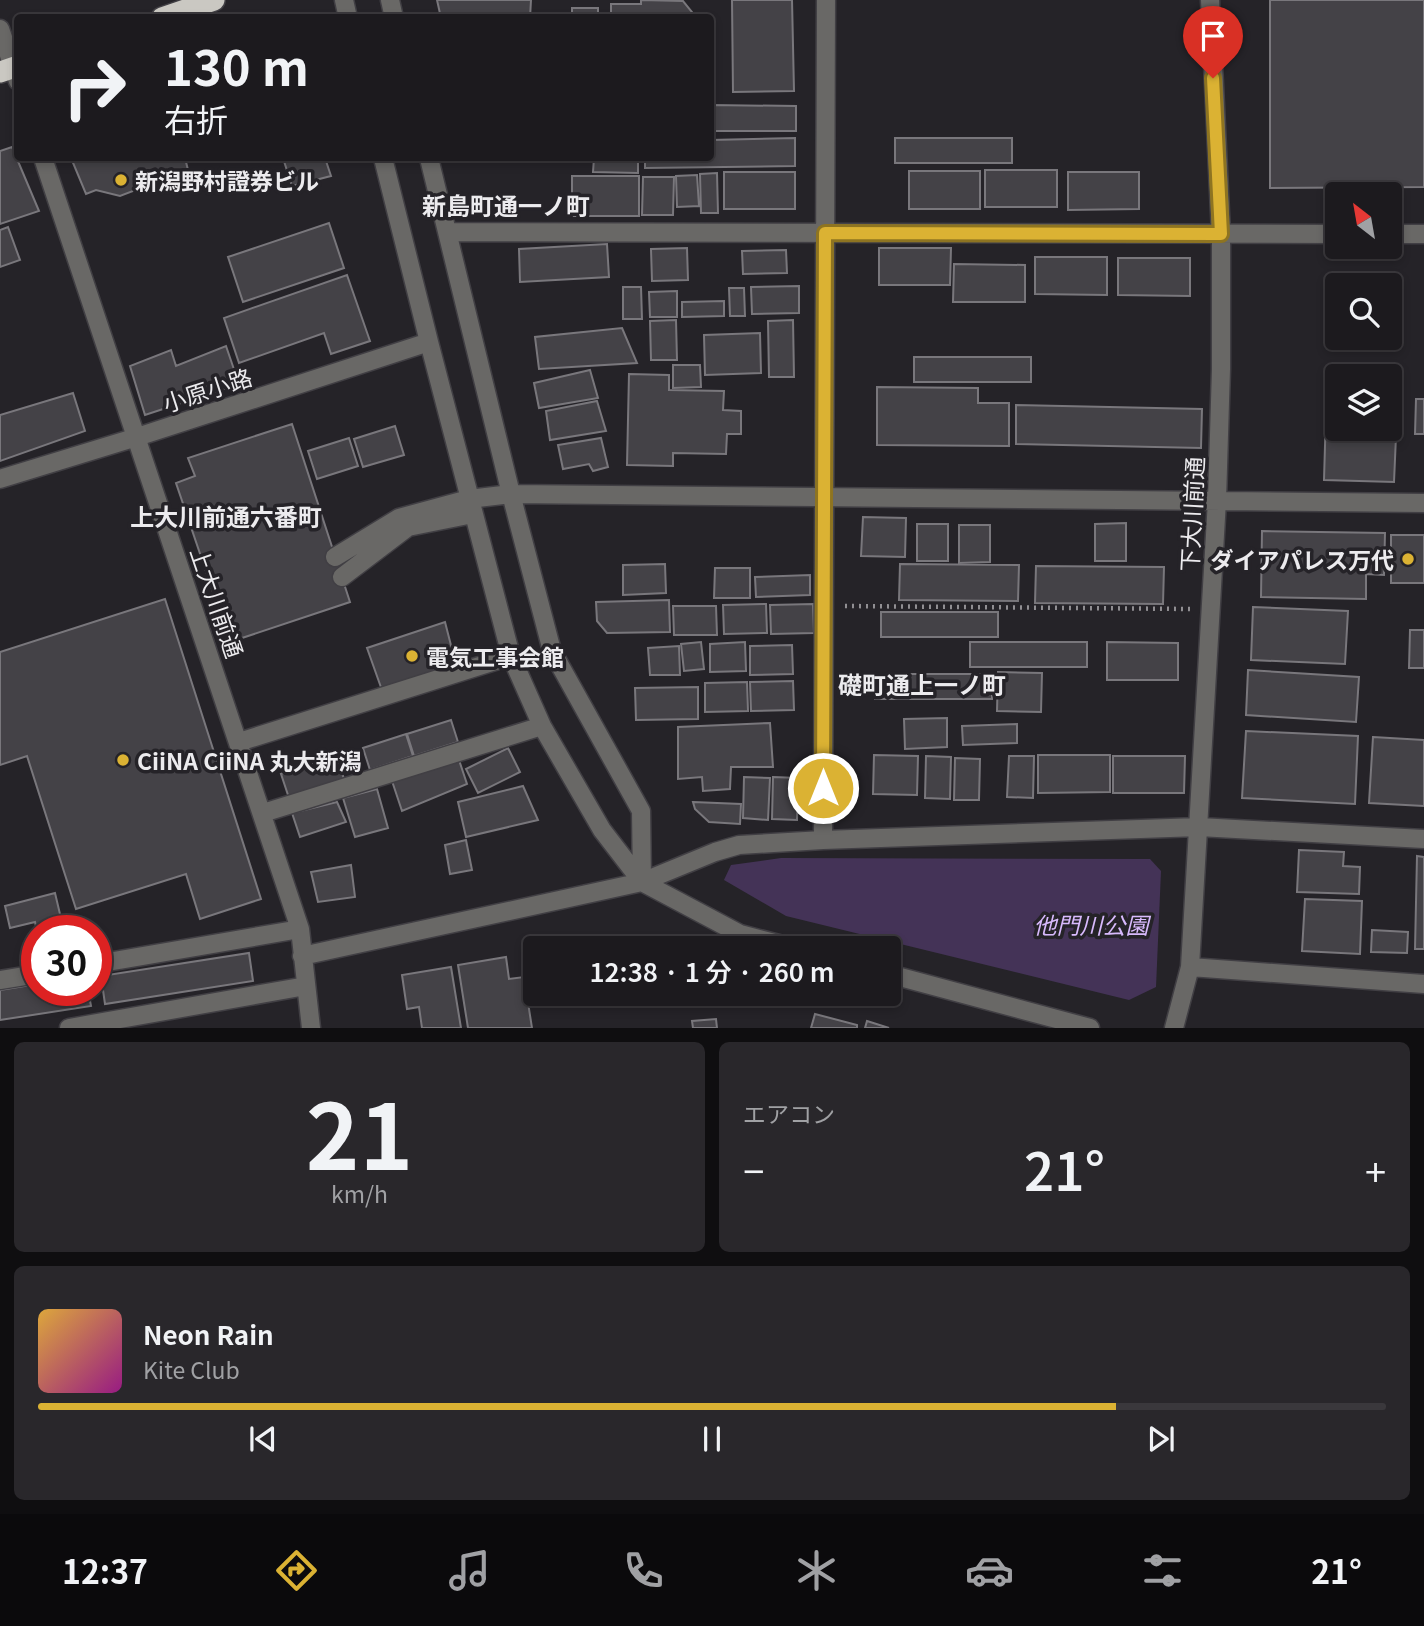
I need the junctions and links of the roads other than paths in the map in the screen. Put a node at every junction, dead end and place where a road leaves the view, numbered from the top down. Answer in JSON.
{"nodes":[{"id":1,"x":214,"y":0,"type":"edge"},
{"id":2,"x":825,"y":0,"type":"edge"},
{"id":3,"x":1210,"y":0,"type":"edge"},
{"id":4,"x":174,"y":14,"type":"edge"},
{"id":5,"x":0,"y":29,"type":"edge"},
{"id":6,"x":12,"y":72,"type":"edge"},
{"id":7,"x":44,"y":161,"type":"edge"},
{"id":8,"x":384,"y":161,"type":"edge"},
{"id":9,"x":430,"y":161,"type":"edge"},
{"id":10,"x":447,"y":232,"type":"junction"},
{"id":11,"x":825,"y":233,"type":"junction"},
{"id":12,"x":1221,"y":234,"type":"junction"},
{"id":13,"x":1325,"y":234,"type":"edge"},
{"id":14,"x":1402,"y":234,"type":"edge"},
{"id":15,"x":1424,"y":234,"type":"edge"},
{"id":16,"x":429,"y":342,"type":"junction"},
{"id":17,"x":137,"y":437,"type":"junction"},
{"id":18,"x":0,"y":479,"type":"edge"},
{"id":19,"x":511,"y":494,"type":"junction"},
{"id":20,"x":824,"y":496,"type":"junction"},
{"id":21,"x":1217,"y":500,"type":"junction"},
{"id":22,"x":1424,"y":503,"type":"edge"},
{"id":23,"x":471,"y":507,"type":"junction"},
{"id":24,"x":335,"y":557,"type":"dead end"},
{"id":25,"x":342,"y":577,"type":"dead end"},
{"id":26,"x":512,"y":656,"type":"junction"},
{"id":27,"x":542,"y":726,"type":"junction"},
{"id":28,"x":239,"y":742,"type":"junction"},
{"id":29,"x":263,"y":813,"type":"junction"},
{"id":30,"x":1199,"y":827,"type":"junction"},
{"id":31,"x":1424,"y":839,"type":"edge"},
{"id":32,"x":823,"y":840,"type":"junction"},
{"id":33,"x":642,"y":882,"type":"junction"},
{"id":34,"x":300,"y":929,"type":"junction"},
{"id":35,"x":748,"y":936,"type":"edge"},
{"id":36,"x":302,"y":956,"type":"junction"},
{"id":37,"x":112,"y":961,"type":"edge"},
{"id":38,"x":1190,"y":967,"type":"junction"},
{"id":39,"x":21,"y":977,"type":"edge"},
{"id":40,"x":901,"y":977,"type":"edge"},
{"id":41,"x":0,"y":980,"type":"edge"},
{"id":42,"x":1424,"y":984,"type":"edge"},
{"id":43,"x":306,"y":986,"type":"junction"},
{"id":44,"x":69,"y":1027,"type":"edge"},
{"id":45,"x":311,"y":1027,"type":"edge"},
{"id":46,"x":1090,"y":1027,"type":"edge"},
{"id":47,"x":1174,"y":1027,"type":"edge"}],
"edges":[{"from":1,"to":4,"type":"highway"},
{"from":2,"to":11,"type":"street"},
{"from":3,"to":12,"type":"street","name":"下大川前通"},
{"from":5,"to":6,"type":"street"},
{"from":7,"to":17,"type":"street","name":"上大川前通"},
{"from":8,"to":16,"type":"street"},
{"from":9,"to":10,"type":"street"},
{"from":10,"to":11,"type":"street"},
{"from":10,"to":19,"type":"street"},
{"from":11,"to":12,"type":"street"},
{"from":11,"to":20,"type":"street"},
{"from":12,"to":13,"type":"street"},
{"from":12,"to":21,"type":"street","name":"下大川前通"},
{"from":14,"to":15,"type":"street"},
{"from":16,"to":17,"type":"street","name":"小原小路"},
{"from":16,"to":23,"type":"street"},
{"from":17,"to":18,"type":"street","name":"小原小路"},
{"from":17,"to":28,"type":"street","name":"上大川前通"},
{"from":19,"to":20,"type":"street"},
{"from":19,"to":23,"type":"street"},
{"from":19,"to":33,"type":"street"},
{"from":20,"to":21,"type":"street"},
{"from":20,"to":32,"type":"street"},
{"from":21,"to":22,"type":"street"},
{"from":21,"to":30,"type":"street","name":"下大川前通"},
{"from":23,"to":24,"type":"street"},
{"from":23,"to":25,"type":"street"},
{"from":23,"to":26,"type":"street"},
{"from":26,"to":27,"type":"street"},
{"from":26,"to":28,"type":"street"},
{"from":27,"to":29,"type":"street"},
{"from":27,"to":33,"type":"street"},
{"from":28,"to":29,"type":"street","name":"上大川前通"},
{"from":29,"to":34,"type":"street","name":"上大川前通"},
{"from":30,"to":31,"type":"street"},
{"from":30,"to":32,"type":"street"},
{"from":30,"to":38,"type":"street","name":"下大川前通"},
{"from":32,"to":33,"type":"street"},
{"from":33,"to":35,"type":"street"},
{"from":33,"to":36,"type":"street"},
{"from":34,"to":36,"type":"street","name":"上大川前通"},
{"from":34,"to":37,"type":"street"},
{"from":36,"to":43,"type":"street","name":"上大川前通"},
{"from":38,"to":42,"type":"street"},
{"from":38,"to":47,"type":"street","name":"下大川前通"},
{"from":39,"to":41,"type":"street"},
{"from":40,"to":46,"type":"street"},
{"from":43,"to":44,"type":"street"},
{"from":43,"to":45,"type":"street","name":"上大川前通"}]}
